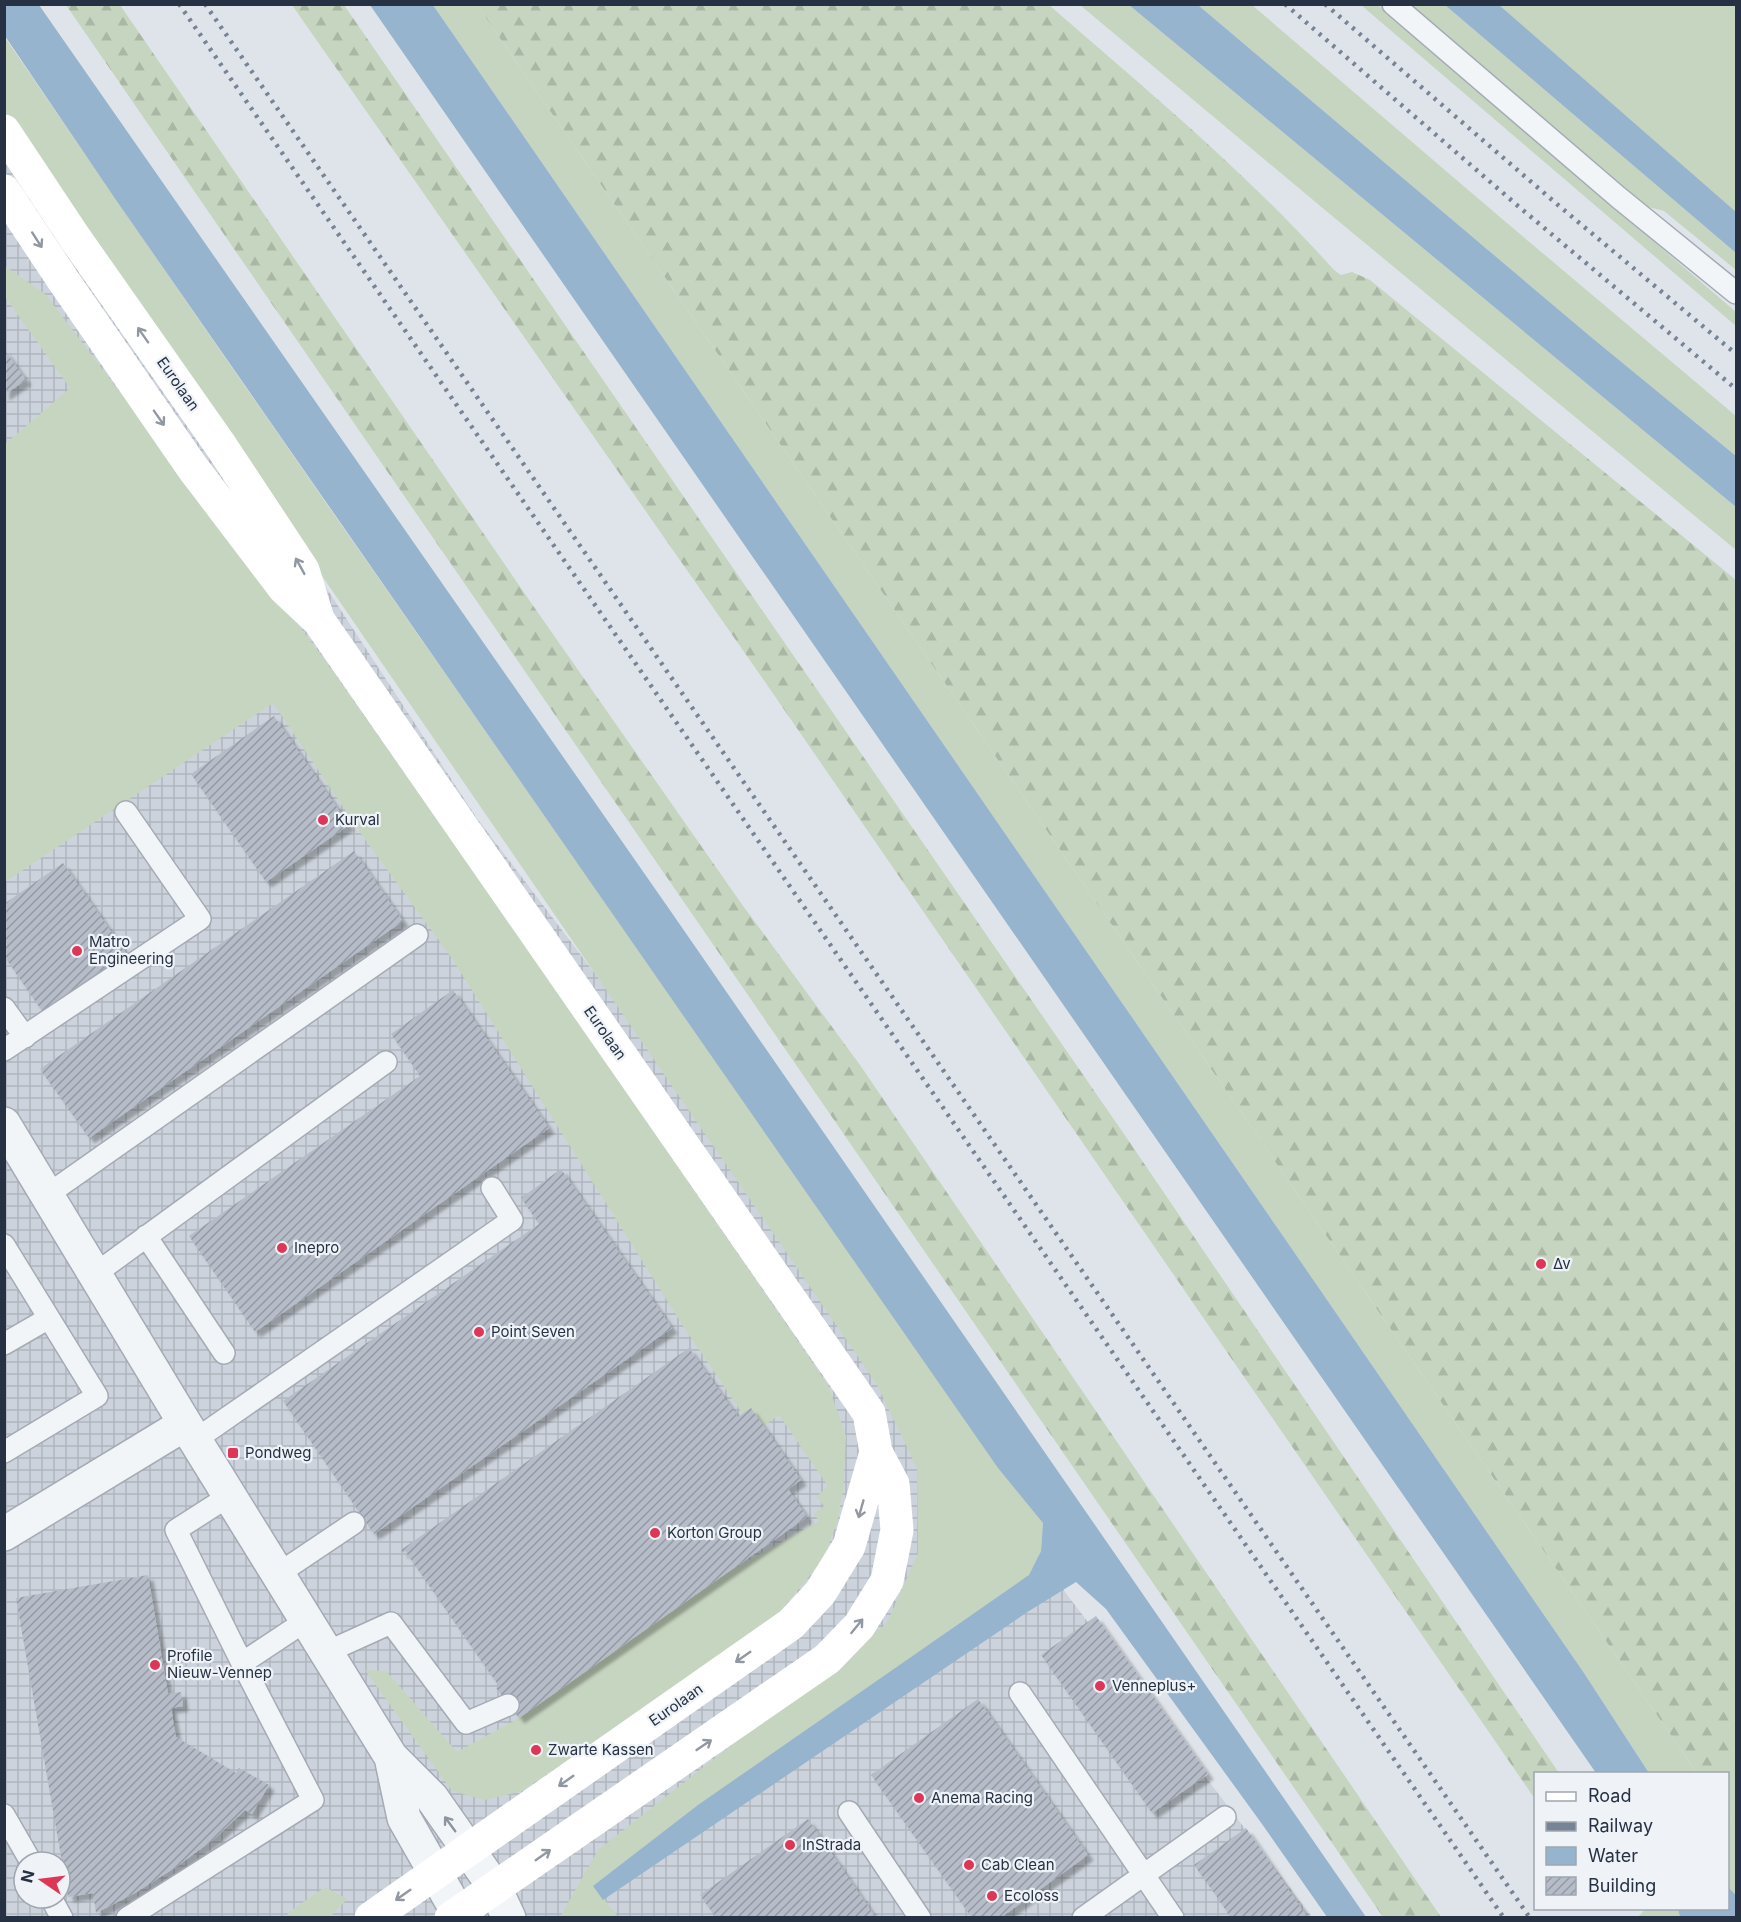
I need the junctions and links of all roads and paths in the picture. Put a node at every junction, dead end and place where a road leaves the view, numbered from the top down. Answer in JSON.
{"nodes":[{"id":1,"x":1393,"y":4,"type":"edge"},
{"id":2,"x":10,"y":148,"type":"edge"},
{"id":3,"x":4,"y":183,"type":"edge"},
{"id":4,"x":4,"y":191,"type":"edge"},
{"id":5,"x":1737,"y":293,"type":"edge"},
{"id":6,"x":319,"y":621,"type":"junction"},
{"id":7,"x":126,"y":812,"type":"dead end"},
{"id":8,"x":417,"y":935,"type":"dead end"},
{"id":9,"x":4,"y":1008,"type":"edge"},
{"id":10,"x":25,"y":1037,"type":"junction"},
{"id":11,"x":4,"y":1050,"type":"edge"},
{"id":12,"x":386,"y":1062,"type":"dead end"},
{"id":13,"x":4,"y":1124,"type":"edge"},
{"id":14,"x":492,"y":1188,"type":"dead end"},
{"id":15,"x":47,"y":1195,"type":"junction"},
{"id":16,"x":146,"y":1236,"type":"junction"},
{"id":17,"x":4,"y":1245,"type":"edge"},
{"id":18,"x":95,"y":1274,"type":"junction"},
{"id":19,"x":49,"y":1318,"type":"junction"},
{"id":20,"x":4,"y":1344,"type":"edge"},
{"id":21,"x":224,"y":1353,"type":"dead end"},
{"id":22,"x":190,"y":1432,"type":"junction"},
{"id":23,"x":4,"y":1452,"type":"edge"},
{"id":24,"x":876,"y":1452,"type":"junction"},
{"id":25,"x":229,"y":1496,"type":"junction"},
{"id":26,"x":354,"y":1523,"type":"dead end"},
{"id":27,"x":4,"y":1534,"type":"edge"},
{"id":28,"x":278,"y":1574,"type":"junction"},
{"id":29,"x":307,"y":1620,"type":"junction"},
{"id":30,"x":327,"y":1652,"type":"junction"},
{"id":31,"x":242,"y":1663,"type":"junction"},
{"id":32,"x":1020,"y":1693,"type":"dead end"},
{"id":33,"x":508,"y":1705,"type":"dead end"},
{"id":34,"x":391,"y":1757,"type":"junction"},
{"id":35,"x":849,"y":1812,"type":"dead end"},
{"id":36,"x":4,"y":1815,"type":"edge"},
{"id":37,"x":1225,"y":1817,"type":"dead end"},
{"id":38,"x":469,"y":1849,"type":"junction"},
{"id":39,"x":24,"y":1850,"type":"edge"},
{"id":40,"x":435,"y":1873,"type":"junction"},
{"id":41,"x":1143,"y":1875,"type":"junction"},
{"id":42,"x":495,"y":1888,"type":"junction"},
{"id":43,"x":457,"y":1916,"type":"edge"},
{"id":44,"x":127,"y":1917,"type":"edge"},
{"id":45,"x":371,"y":1917,"type":"edge"},
{"id":46,"x":508,"y":1917,"type":"edge"},
{"id":47,"x":921,"y":1917,"type":"edge"},
{"id":48,"x":1083,"y":1917,"type":"edge"},
{"id":49,"x":1173,"y":1917,"type":"edge"}],
"edges":[{"from":1,"to":5,"type":"lane"},
{"from":2,"to":3,"type":"street"},
{"from":6,"to":2,"type":"main road","name":"Eurolaan","one_way":true},
{"from":4,"to":6,"type":"main road","name":"Eurolaan","one_way":true},
{"from":6,"to":24,"type":"main road","name":"Eurolaan"},
{"from":7,"to":10,"type":"lane"},
{"from":8,"to":15,"type":"lane"},
{"from":9,"to":10,"type":"lane"},
{"from":10,"to":11,"type":"lane"},
{"from":12,"to":16,"type":"lane"},
{"from":13,"to":15,"type":"street"},
{"from":14,"to":22,"type":"lane"},
{"from":15,"to":18,"type":"street"},
{"from":16,"to":18,"type":"lane"},
{"from":16,"to":21,"type":"lane"},
{"from":17,"to":19,"type":"lane"},
{"from":18,"to":22,"type":"street"},
{"from":19,"to":20,"type":"lane"},
{"from":19,"to":23,"type":"lane"},
{"from":22,"to":25,"type":"street"},
{"from":22,"to":27,"type":"street"},
{"from":24,"to":38,"type":"main road","name":"Eurolaan","one_way":true},
{"from":42,"to":24,"type":"main road","name":"Eurolaan","one_way":true},
{"from":25,"to":28,"type":"street"},
{"from":25,"to":31,"type":"lane"},
{"from":26,"to":28,"type":"lane"},
{"from":28,"to":29,"type":"street"},
{"from":29,"to":30,"type":"street"},
{"from":29,"to":31,"type":"lane"},
{"from":30,"to":33,"type":"lane"},
{"from":30,"to":34,"type":"street"},
{"from":31,"to":44,"type":"lane"},
{"from":32,"to":41,"type":"lane"},
{"from":38,"to":34,"type":"street","one_way":true},
{"from":34,"to":40,"type":"street"},
{"from":35,"to":47,"type":"lane"},
{"from":36,"to":39,"type":"lane"},
{"from":37,"to":41,"type":"lane"},
{"from":38,"to":40,"type":"main road","name":"Eurolaan"},
{"from":38,"to":42,"type":"street"},
{"from":40,"to":43,"type":"street"},
{"from":40,"to":45,"type":"main road","name":"Eurolaan","one_way":true},
{"from":41,"to":48,"type":"lane"},
{"from":41,"to":49,"type":"lane"},
{"from":42,"to":43,"type":"main road","name":"Eurolaan"},
{"from":42,"to":46,"type":"street"}]}
